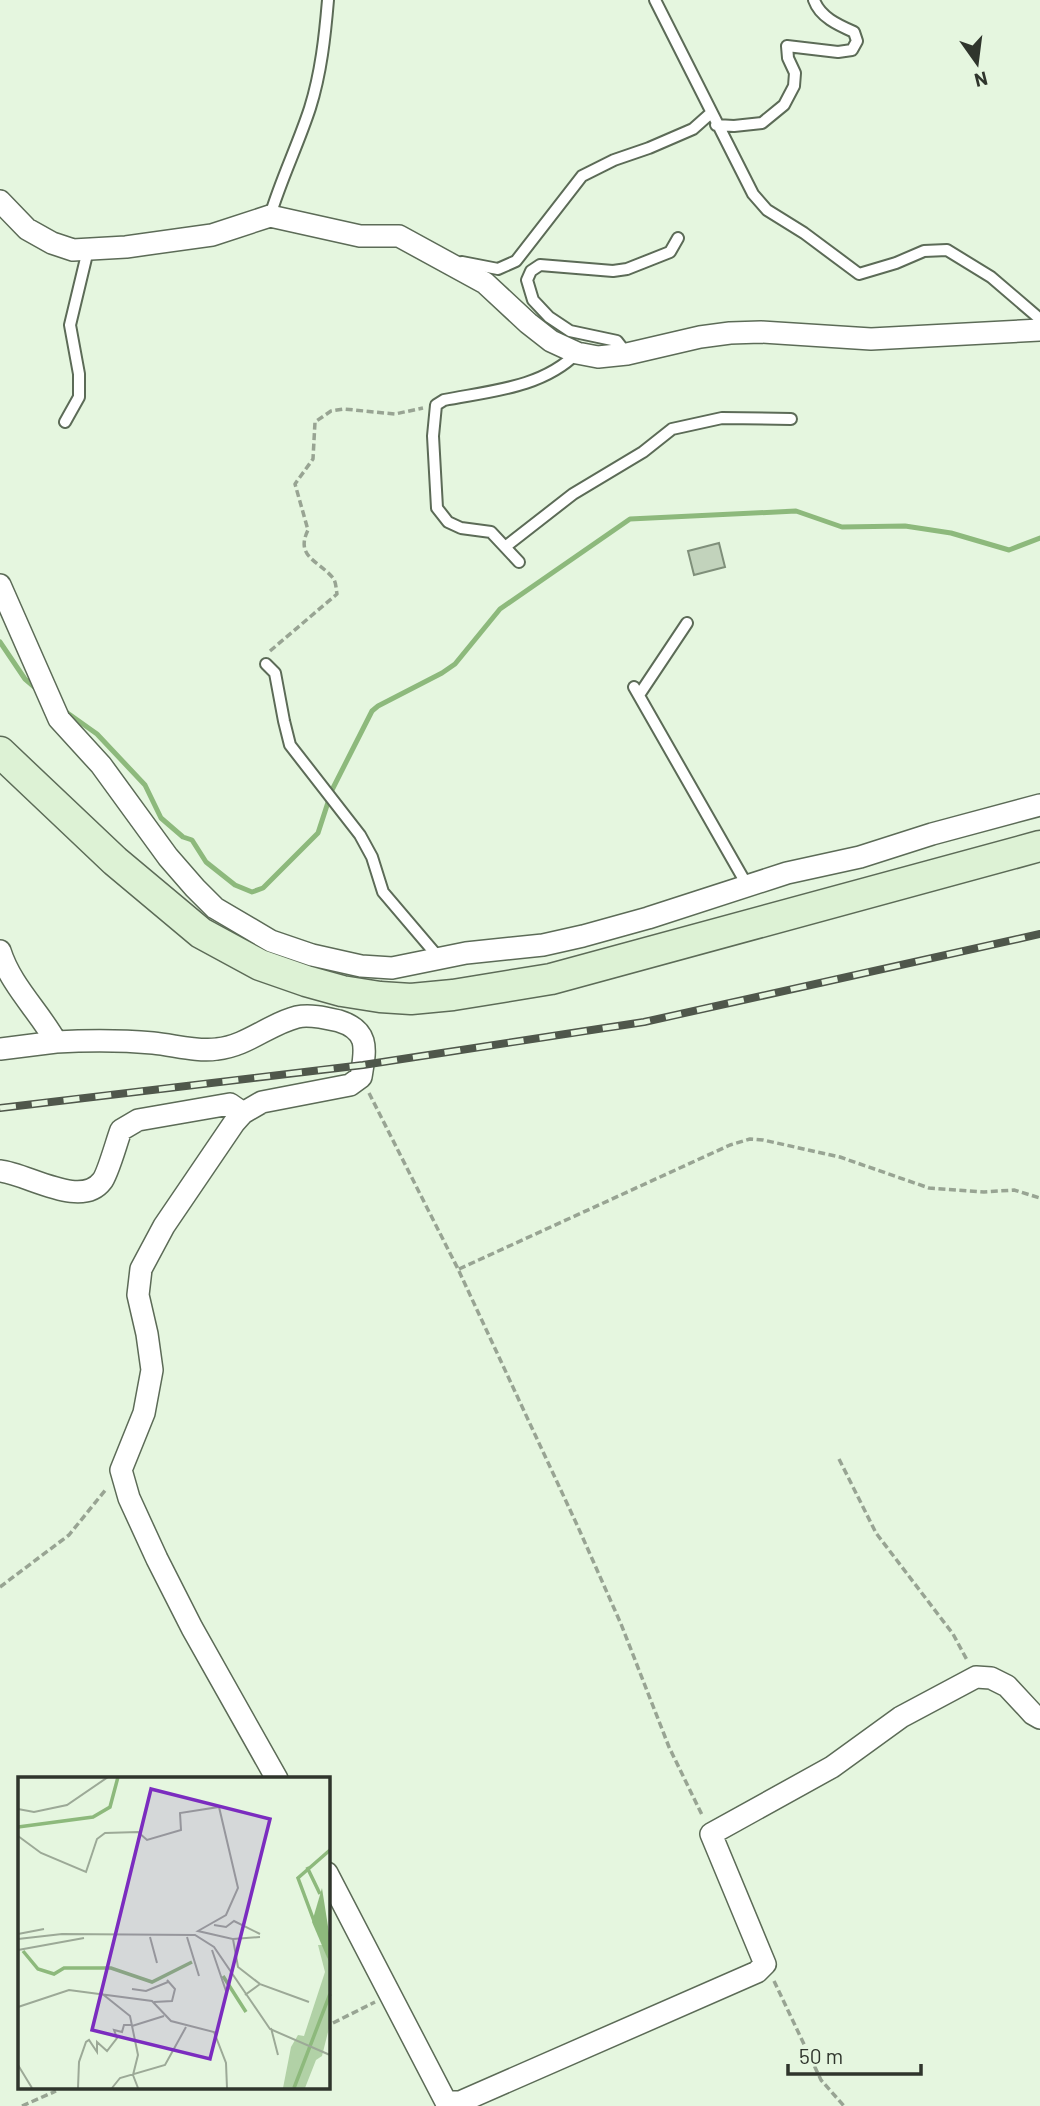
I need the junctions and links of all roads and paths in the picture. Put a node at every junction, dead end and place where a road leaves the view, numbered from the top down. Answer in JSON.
{"nodes":[{"id":1,"x":328,"y":0,"type":"edge"},
{"id":2,"x":655,"y":0,"type":"edge"},
{"id":3,"x":814,"y":0,"type":"edge"},
{"id":4,"x":711,"y":113,"type":"junction"},
{"id":5,"x":716,"y":125,"type":"junction"},
{"id":6,"x":0,"y":201,"type":"edge"},
{"id":7,"x":270,"y":216,"type":"junction"},
{"id":8,"x":678,"y":238,"type":"dead end"},
{"id":9,"x":88,"y":250,"type":"junction"},
{"id":10,"x":446,"y":261,"type":"junction"},
{"id":11,"x":1040,"y":319,"type":"edge"},
{"id":12,"x":1040,"y":330,"type":"edge"},
{"id":13,"x":577,"y":353,"type":"junction"},
{"id":14,"x":627,"y":354,"type":"junction"},
{"id":15,"x":436,"y":405,"type":"junction"},
{"id":16,"x":791,"y":419,"type":"dead end"},
{"id":17,"x":65,"y":422,"type":"dead end"},
{"id":18,"x":505,"y":547,"type":"junction"},
{"id":19,"x":519,"y":562,"type":"dead end"},
{"id":20,"x":0,"y":585,"type":"edge"},
{"id":21,"x":687,"y":623,"type":"dead end"},
{"id":22,"x":266,"y":664,"type":"joint"},
{"id":23,"x":0,"y":752,"type":"edge"},
{"id":24,"x":1040,"y":805,"type":"edge"},
{"id":25,"x":1040,"y":846,"type":"edge"},
{"id":26,"x":747,"y":885,"type":"junction"},
{"id":27,"x":0,"y":951,"type":"edge"},
{"id":28,"x":440,"y":959,"type":"junction"},
{"id":29,"x":56,"y":1042,"type":"junction"},
{"id":30,"x":0,"y":1049,"type":"edge"},
{"id":31,"x":361,"y":1077,"type":"junction"},
{"id":32,"x":243,"y":1112,"type":"junction"},
{"id":33,"x":0,"y":1171,"type":"edge"},
{"id":34,"x":1040,"y":1198,"type":"edge"},
{"id":35,"x":458,"y":1269,"type":"junction"},
{"id":36,"x":839,"y":1459,"type":"dead end"},
{"id":37,"x":121,"y":1470,"type":"junction"},
{"id":38,"x":0,"y":1587,"type":"edge"},
{"id":39,"x":976,"y":1677,"type":"junction"},
{"id":40,"x":1040,"y":1718,"type":"edge"},
{"id":41,"x":276,"y":1777,"type":"edge"},
{"id":42,"x":711,"y":1834,"type":"junction"},
{"id":43,"x":329,"y":1877,"type":"edge"},
{"id":44,"x":765,"y":1964,"type":"junction"},
{"id":45,"x":390,"y":1994,"type":"junction"},
{"id":46,"x":333,"y":2023,"type":"dead end"},
{"id":47,"x":56,"y":2091,"type":"dead end"},
{"id":48,"x":22,"y":2106,"type":"edge"},
{"id":49,"x":844,"y":2106,"type":"edge"}],
"edges":[{"from":1,"to":7,"type":"lane"},
{"from":2,"to":4,"type":"lane"},
{"from":3,"to":5,"type":"lane"},
{"from":4,"to":5,"type":"lane"},
{"from":4,"to":10,"type":"lane"},
{"from":5,"to":11,"type":"lane"},
{"from":6,"to":9,"type":"street"},
{"from":7,"to":9,"type":"street"},
{"from":7,"to":10,"type":"street"},
{"from":8,"to":14,"type":"lane"},
{"from":9,"to":17,"type":"lane"},
{"from":10,"to":13,"type":"street"},
{"from":12,"to":14,"type":"street"},
{"from":13,"to":14,"type":"street"},
{"from":13,"to":15,"type":"lane"},
{"from":15,"to":18,"type":"lane"},
{"from":15,"to":22,"type":"path"},
{"from":16,"to":18,"type":"lane"},
{"from":18,"to":19,"type":"lane"},
{"from":20,"to":28,"type":"street"},
{"from":21,"to":26,"type":"lane"},
{"from":22,"to":28,"type":"lane"},
{"from":23,"to":25,"type":"main road"},
{"from":24,"to":26,"type":"street"},
{"from":26,"to":28,"type":"street"},
{"from":27,"to":29,"type":"street"},
{"from":29,"to":30,"type":"street"},
{"from":29,"to":31,"type":"street"},
{"from":31,"to":32,"type":"street"},
{"from":31,"to":35,"type":"path"},
{"from":32,"to":33,"type":"street"},
{"from":32,"to":37,"type":"street"},
{"from":34,"to":35,"type":"path"},
{"from":35,"to":42,"type":"path"},
{"from":36,"to":39,"type":"path"},
{"from":37,"to":38,"type":"path"},
{"from":37,"to":41,"type":"street"},
{"from":39,"to":40,"type":"street"},
{"from":39,"to":42,"type":"street"},
{"from":42,"to":44,"type":"street"},
{"from":43,"to":45,"type":"street"},
{"from":44,"to":45,"type":"street"},
{"from":44,"to":49,"type":"path"},
{"from":45,"to":46,"type":"path"},
{"from":47,"to":48,"type":"path"}]}
